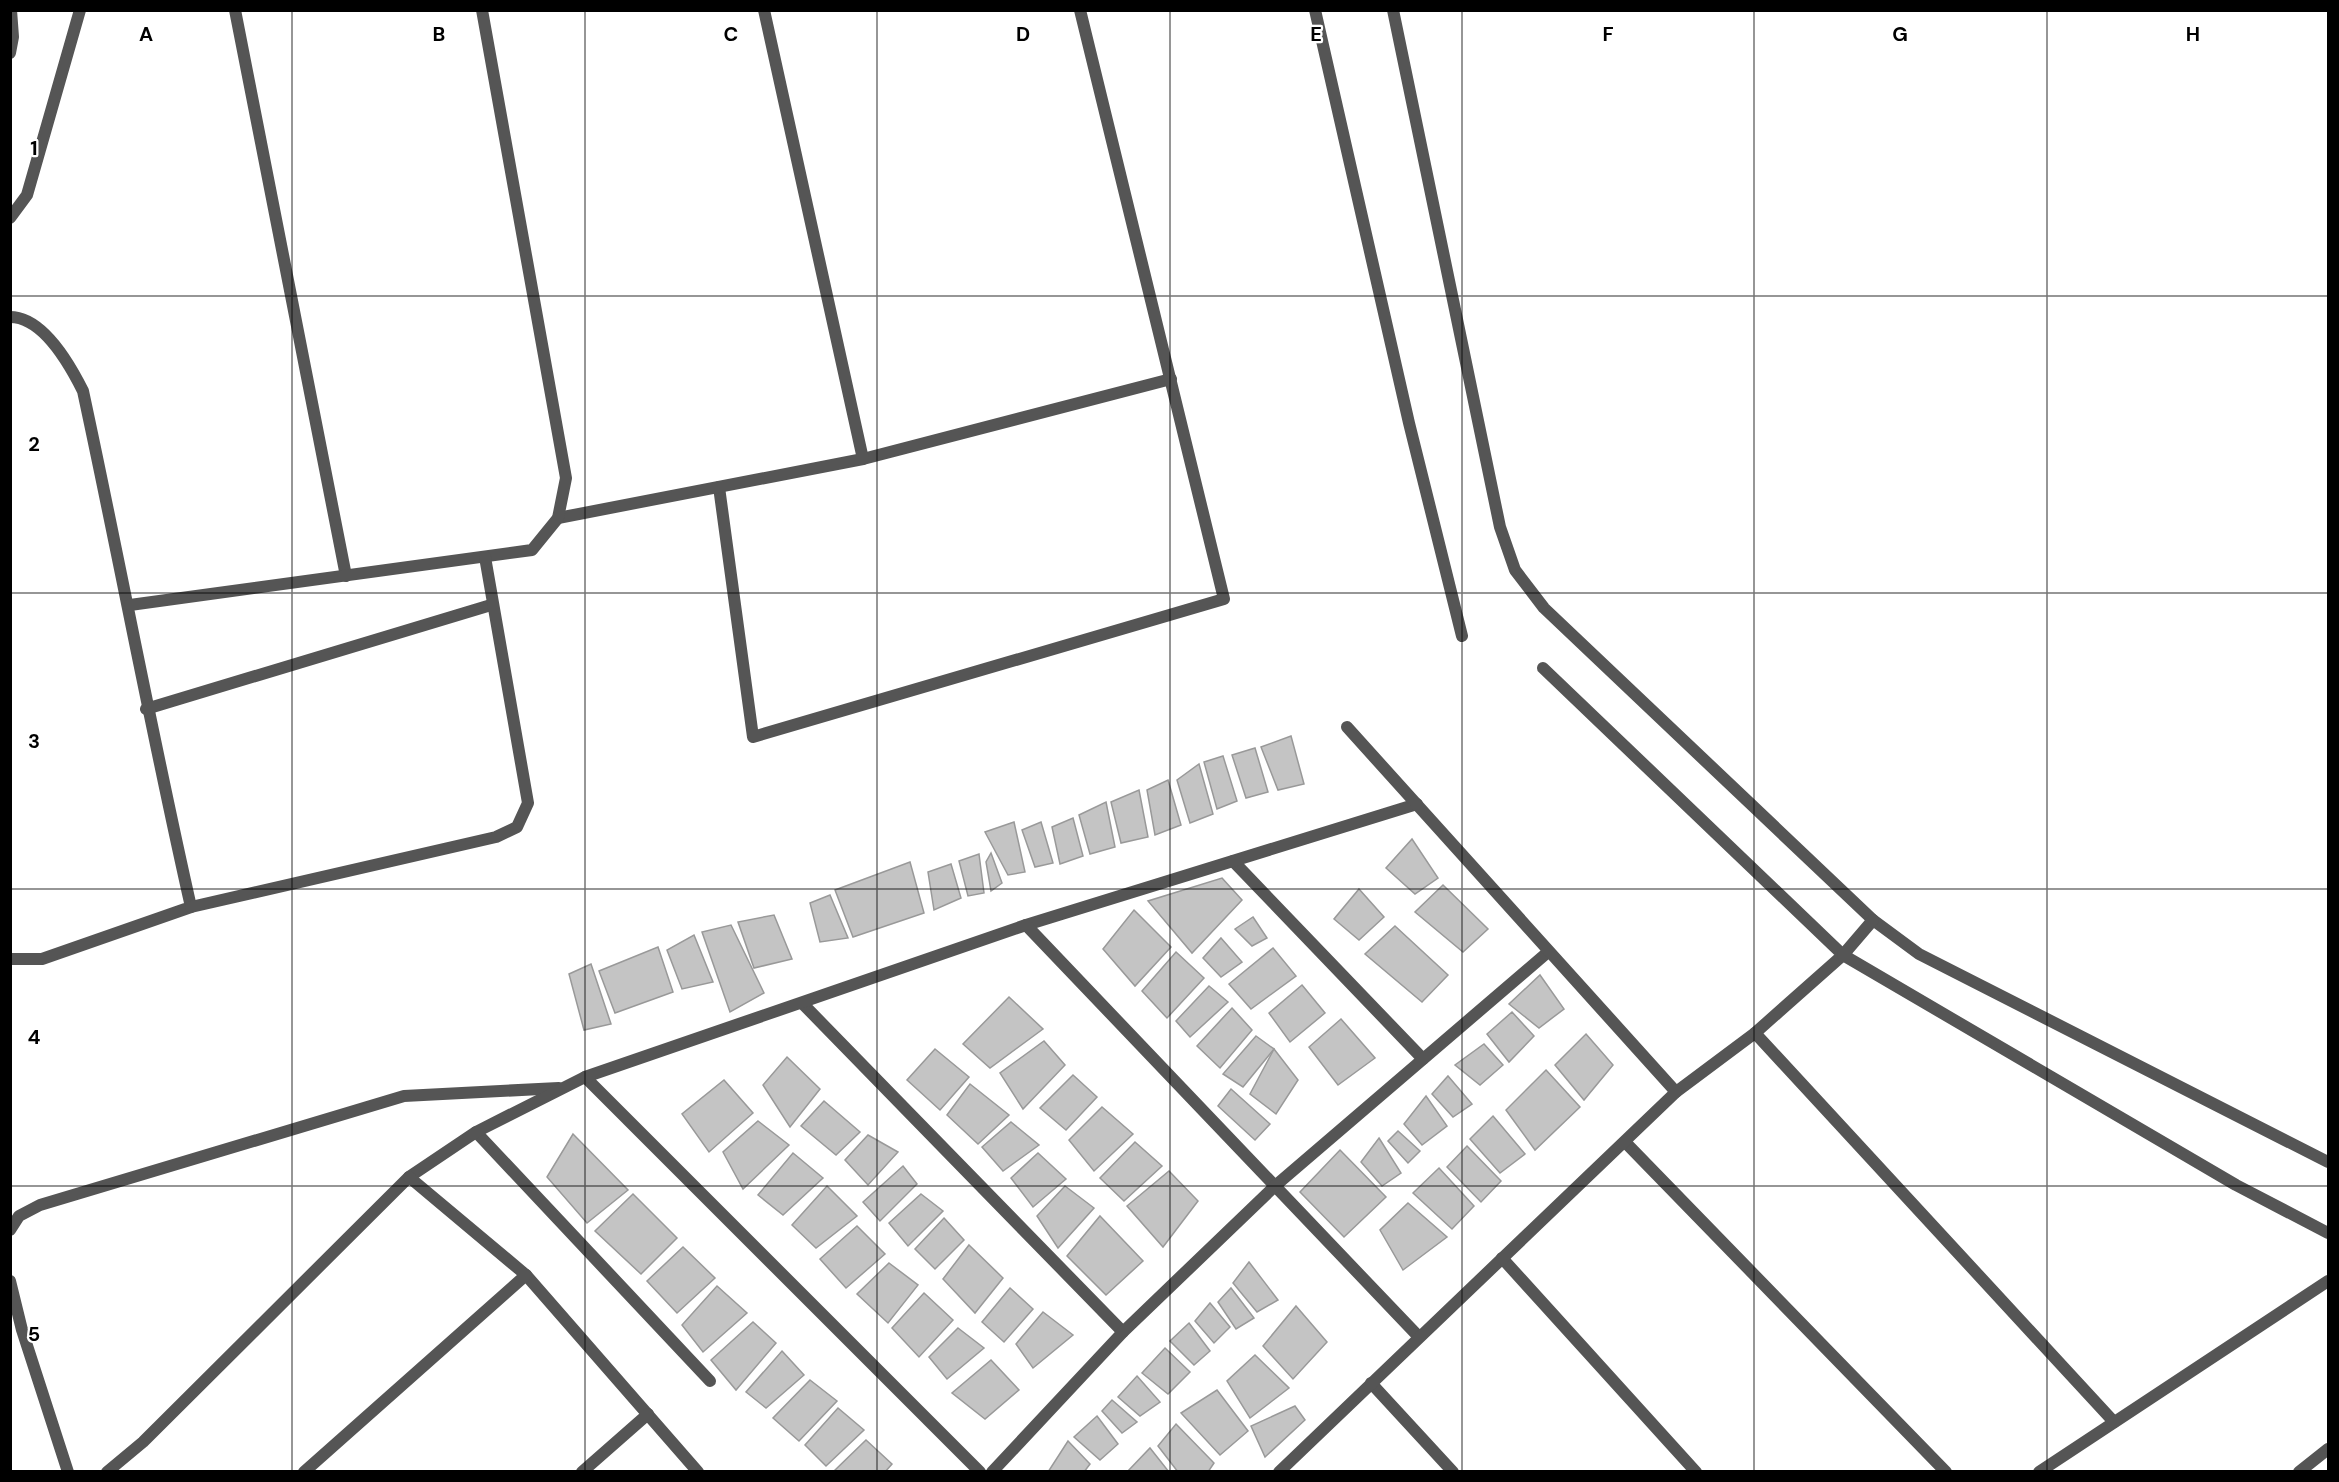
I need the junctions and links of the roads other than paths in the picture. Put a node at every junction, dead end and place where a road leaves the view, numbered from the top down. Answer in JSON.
{"nodes":[{"id":1,"x":11,"y":10,"type":"edge"},
{"id":2,"x":80,"y":10,"type":"edge"},
{"id":3,"x":236,"y":10,"type":"edge"},
{"id":4,"x":482,"y":10,"type":"edge"},
{"id":5,"x":764,"y":10,"type":"edge"},
{"id":6,"x":1080,"y":10,"type":"edge"},
{"id":7,"x":1315,"y":10,"type":"edge"},
{"id":8,"x":1394,"y":10,"type":"edge"},
{"id":9,"x":10,"y":53,"type":"edge"},
{"id":10,"x":10,"y":218,"type":"edge"},
{"id":11,"x":10,"y":317,"type":"edge"},
{"id":12,"x":1171,"y":379,"type":"junction"},
{"id":13,"x":863,"y":459,"type":"junction"},
{"id":14,"x":719,"y":487,"type":"junction"},
{"id":15,"x":558,"y":518,"type":"junction"},
{"id":16,"x":485,"y":557,"type":"junction"},
{"id":17,"x":346,"y":576,"type":"junction"},
{"id":18,"x":129,"y":605,"type":"junction"},
{"id":19,"x":491,"y":605,"type":"junction"},
{"id":20,"x":1462,"y":636,"type":"dead end"},
{"id":21,"x":1543,"y":668,"type":"dead end"},
{"id":22,"x":146,"y":709,"type":"junction"},
{"id":23,"x":1347,"y":727,"type":"dead end"},
{"id":24,"x":1417,"y":804,"type":"junction"},
{"id":25,"x":1233,"y":861,"type":"junction"},
{"id":26,"x":190,"y":907,"type":"junction"},
{"id":27,"x":1873,"y":920,"type":"junction"},
{"id":28,"x":1026,"y":925,"type":"junction"},
{"id":29,"x":1548,"y":952,"type":"junction"},
{"id":30,"x":1843,"y":955,"type":"junction"},
{"id":31,"x":10,"y":959,"type":"edge"},
{"id":32,"x":802,"y":1002,"type":"junction"},
{"id":33,"x":1755,"y":1033,"type":"junction"},
{"id":34,"x":1423,"y":1059,"type":"junction"},
{"id":35,"x":585,"y":1077,"type":"junction"},
{"id":36,"x":564,"y":1088,"type":"junction"},
{"id":37,"x":1676,"y":1092,"type":"junction"},
{"id":38,"x":476,"y":1132,"type":"junction"},
{"id":39,"x":1625,"y":1142,"type":"junction"},
{"id":40,"x":2328,"y":1162,"type":"edge"},
{"id":41,"x":409,"y":1177,"type":"junction"},
{"id":42,"x":1275,"y":1186,"type":"junction"},
{"id":43,"x":10,"y":1230,"type":"edge"},
{"id":44,"x":2328,"y":1233,"type":"edge"},
{"id":45,"x":1502,"y":1258,"type":"junction"},
{"id":46,"x":526,"y":1275,"type":"junction"},
{"id":47,"x":10,"y":1281,"type":"edge"},
{"id":48,"x":2328,"y":1281,"type":"edge"},
{"id":49,"x":1123,"y":1332,"type":"junction"},
{"id":50,"x":1419,"y":1337,"type":"junction"},
{"id":51,"x":710,"y":1381,"type":"dead end"},
{"id":52,"x":1371,"y":1383,"type":"junction"},
{"id":53,"x":648,"y":1414,"type":"junction"},
{"id":54,"x":2114,"y":1422,"type":"junction"},
{"id":55,"x":2328,"y":1449,"type":"edge"},
{"id":56,"x":68,"y":1472,"type":"edge"},
{"id":57,"x":107,"y":1472,"type":"edge"},
{"id":58,"x":304,"y":1472,"type":"edge"},
{"id":59,"x":582,"y":1472,"type":"edge"},
{"id":60,"x":698,"y":1472,"type":"edge"},
{"id":61,"x":981,"y":1472,"type":"edge"},
{"id":62,"x":992,"y":1472,"type":"edge"},
{"id":63,"x":1279,"y":1472,"type":"edge"},
{"id":64,"x":1453,"y":1472,"type":"edge"},
{"id":65,"x":1696,"y":1472,"type":"edge"},
{"id":66,"x":1946,"y":1472,"type":"edge"},
{"id":67,"x":2039,"y":1472,"type":"edge"},
{"id":68,"x":2299,"y":1472,"type":"edge"}],
"edges":[{"from":1,"to":9,"type":"street"},
{"from":2,"to":10,"type":"street"},
{"from":3,"to":17,"type":"street"},
{"from":4,"to":15,"type":"street"},
{"from":5,"to":13,"type":"street"},
{"from":6,"to":12,"type":"street"},
{"from":7,"to":20,"type":"street"},
{"from":8,"to":27,"type":"street"},
{"from":11,"to":18,"type":"street"},
{"from":12,"to":13,"type":"street"},
{"from":12,"to":14,"type":"street"},
{"from":13,"to":14,"type":"street"},
{"from":14,"to":15,"type":"street"},
{"from":15,"to":16,"type":"street"},
{"from":16,"to":17,"type":"street"},
{"from":16,"to":19,"type":"street"},
{"from":17,"to":18,"type":"street"},
{"from":18,"to":22,"type":"street"},
{"from":19,"to":22,"type":"street"},
{"from":19,"to":26,"type":"street"},
{"from":21,"to":30,"type":"street"},
{"from":22,"to":26,"type":"street"},
{"from":23,"to":24,"type":"street"},
{"from":24,"to":25,"type":"street"},
{"from":24,"to":29,"type":"street"},
{"from":25,"to":28,"type":"street"},
{"from":25,"to":34,"type":"street"},
{"from":26,"to":31,"type":"street"},
{"from":27,"to":30,"type":"street"},
{"from":27,"to":40,"type":"street"},
{"from":28,"to":32,"type":"street"},
{"from":28,"to":42,"type":"street"},
{"from":29,"to":34,"type":"street"},
{"from":29,"to":37,"type":"street"},
{"from":30,"to":33,"type":"street"},
{"from":30,"to":44,"type":"street"},
{"from":32,"to":35,"type":"street"},
{"from":32,"to":49,"type":"street"},
{"from":33,"to":37,"type":"street"},
{"from":33,"to":54,"type":"street"},
{"from":34,"to":42,"type":"street"},
{"from":35,"to":36,"type":"street"},
{"from":35,"to":61,"type":"street"},
{"from":36,"to":38,"type":"street"},
{"from":36,"to":43,"type":"street"},
{"from":37,"to":39,"type":"street"},
{"from":38,"to":41,"type":"street"},
{"from":38,"to":51,"type":"street"},
{"from":39,"to":45,"type":"street"},
{"from":39,"to":66,"type":"street"},
{"from":41,"to":46,"type":"street"},
{"from":41,"to":57,"type":"street"},
{"from":42,"to":49,"type":"street"},
{"from":42,"to":50,"type":"street"},
{"from":45,"to":50,"type":"street"},
{"from":45,"to":65,"type":"street"},
{"from":46,"to":53,"type":"street"},
{"from":46,"to":58,"type":"street"},
{"from":47,"to":56,"type":"street"},
{"from":48,"to":54,"type":"street"},
{"from":49,"to":62,"type":"street"},
{"from":50,"to":52,"type":"street"},
{"from":52,"to":63,"type":"street"},
{"from":52,"to":64,"type":"street"},
{"from":53,"to":59,"type":"street"},
{"from":53,"to":60,"type":"street"},
{"from":54,"to":67,"type":"street"},
{"from":55,"to":68,"type":"street"}]}
